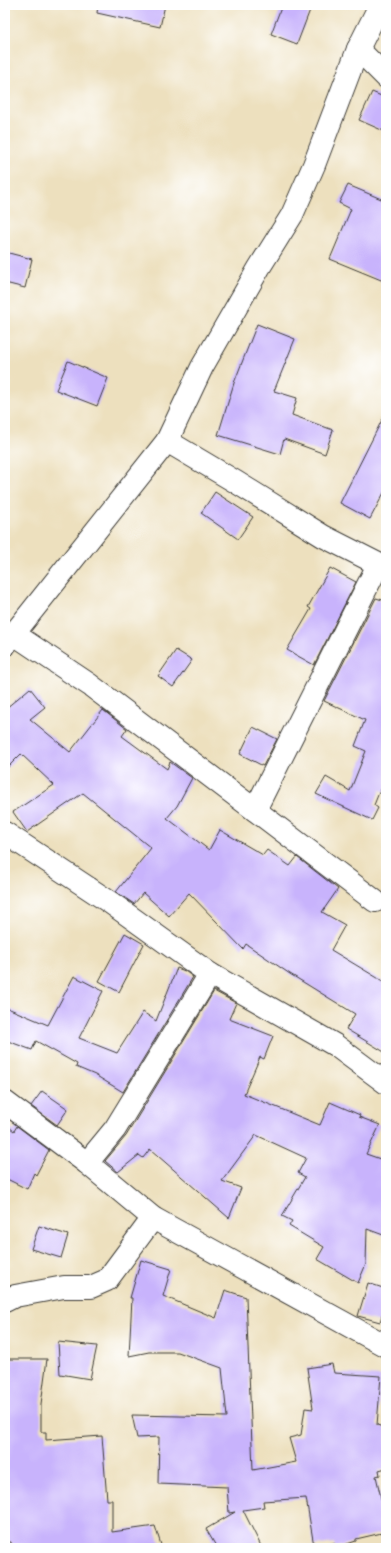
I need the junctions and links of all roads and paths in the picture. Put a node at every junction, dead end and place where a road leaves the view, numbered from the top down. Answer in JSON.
{"nodes":[{"id":1,"x":380,"y":5,"type":"edge"},
{"id":2,"x":378,"y":25,"type":"edge"},
{"id":3,"x":358,"y":49,"type":"junction"},
{"id":4,"x":386,"y":77,"type":"edge"},
{"id":5,"x":167,"y":441,"type":"junction"},
{"id":6,"x":382,"y":567,"type":"edge"},
{"id":7,"x":10,"y":640,"type":"edge"},
{"id":8,"x":255,"y":810,"type":"junction"},
{"id":9,"x":5,"y":833,"type":"edge"},
{"id":10,"x":375,"y":901,"type":"dead end"},
{"id":11,"x":210,"y":974,"type":"junction"},
{"id":12,"x":386,"y":1083,"type":"edge"},
{"id":13,"x":5,"y":1102,"type":"edge"},
{"id":14,"x":88,"y":1163,"type":"junction"},
{"id":15,"x":153,"y":1218,"type":"junction"},
{"id":16,"x":5,"y":1301,"type":"edge"},
{"id":17,"x":386,"y":1346,"type":"edge"}],
"edges":[{"from":1,"to":2,"type":"street"},
{"from":2,"to":3,"type":"street"},
{"from":3,"to":4,"type":"street"},
{"from":3,"to":5,"type":"street"},
{"from":5,"to":6,"type":"street"},
{"from":5,"to":7,"type":"street"},
{"from":6,"to":8,"type":"street"},
{"from":7,"to":8,"type":"street"},
{"from":8,"to":10,"type":"street"},
{"from":9,"to":11,"type":"street"},
{"from":11,"to":12,"type":"street"},
{"from":11,"to":14,"type":"street"},
{"from":13,"to":14,"type":"street"},
{"from":14,"to":15,"type":"street"},
{"from":15,"to":16,"type":"street"},
{"from":15,"to":17,"type":"street"}]}
